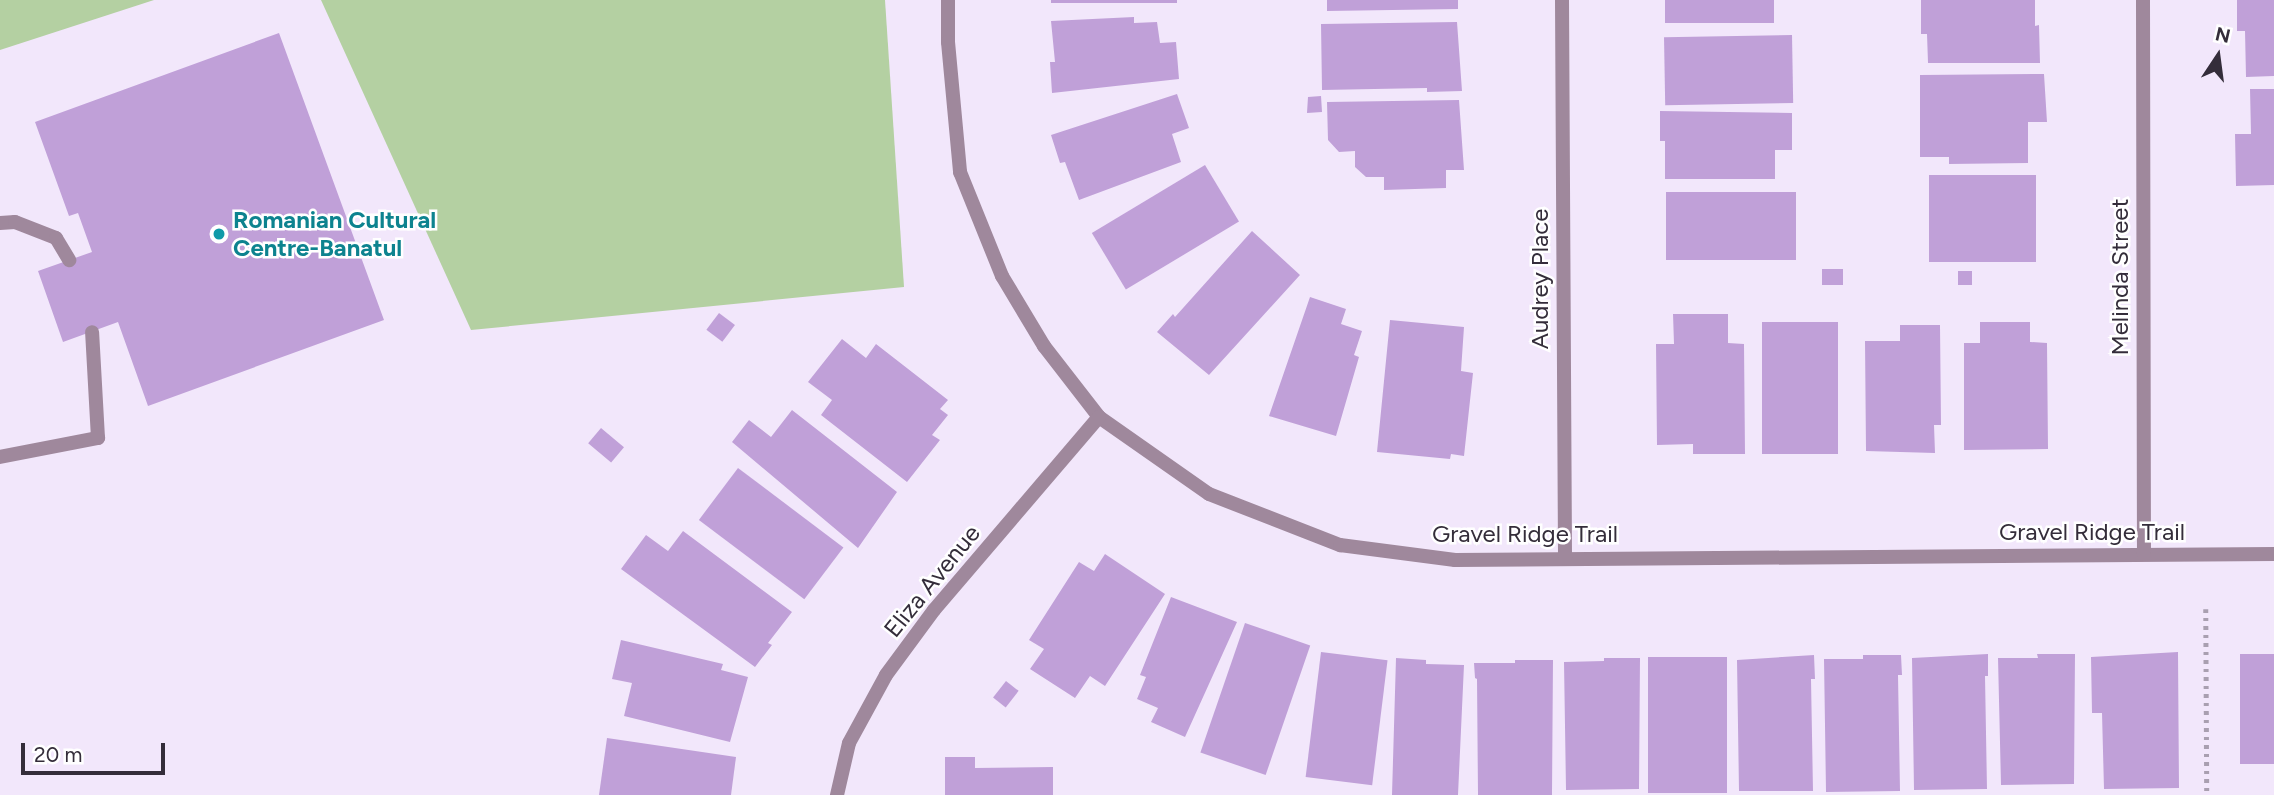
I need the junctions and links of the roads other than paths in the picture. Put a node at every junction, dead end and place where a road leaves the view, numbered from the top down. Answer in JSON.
{"nodes":[{"id":1,"x":947,"y":0,"type":"edge"},
{"id":2,"x":1562,"y":0,"type":"edge"},
{"id":3,"x":2143,"y":0,"type":"edge"},
{"id":4,"x":0,"y":223,"type":"edge"},
{"id":5,"x":69,"y":260,"type":"dead end"},
{"id":6,"x":92,"y":332,"type":"dead end"},
{"id":7,"x":1099,"y":417,"type":"junction"},
{"id":8,"x":0,"y":457,"type":"edge"},
{"id":9,"x":2144,"y":554,"type":"junction"},
{"id":10,"x":2274,"y":554,"type":"edge"},
{"id":11,"x":1565,"y":558,"type":"junction"},
{"id":12,"x":837,"y":795,"type":"edge"}],
"edges":[{"from":1,"to":7,"type":"street","name":"Gravel Ridge Trail"},
{"from":2,"to":11,"type":"street","name":"Audrey Place"},
{"from":3,"to":9,"type":"street","name":"Melinda Street"},
{"from":4,"to":5,"type":"street"},
{"from":6,"to":8,"type":"street"},
{"from":7,"to":11,"type":"street","name":"Gravel Ridge Trail"},
{"from":7,"to":12,"type":"street","name":"Eliza Avenue"},
{"from":9,"to":10,"type":"street","name":"Gravel Ridge Trail"},
{"from":9,"to":11,"type":"street","name":"Gravel Ridge Trail"}]}
